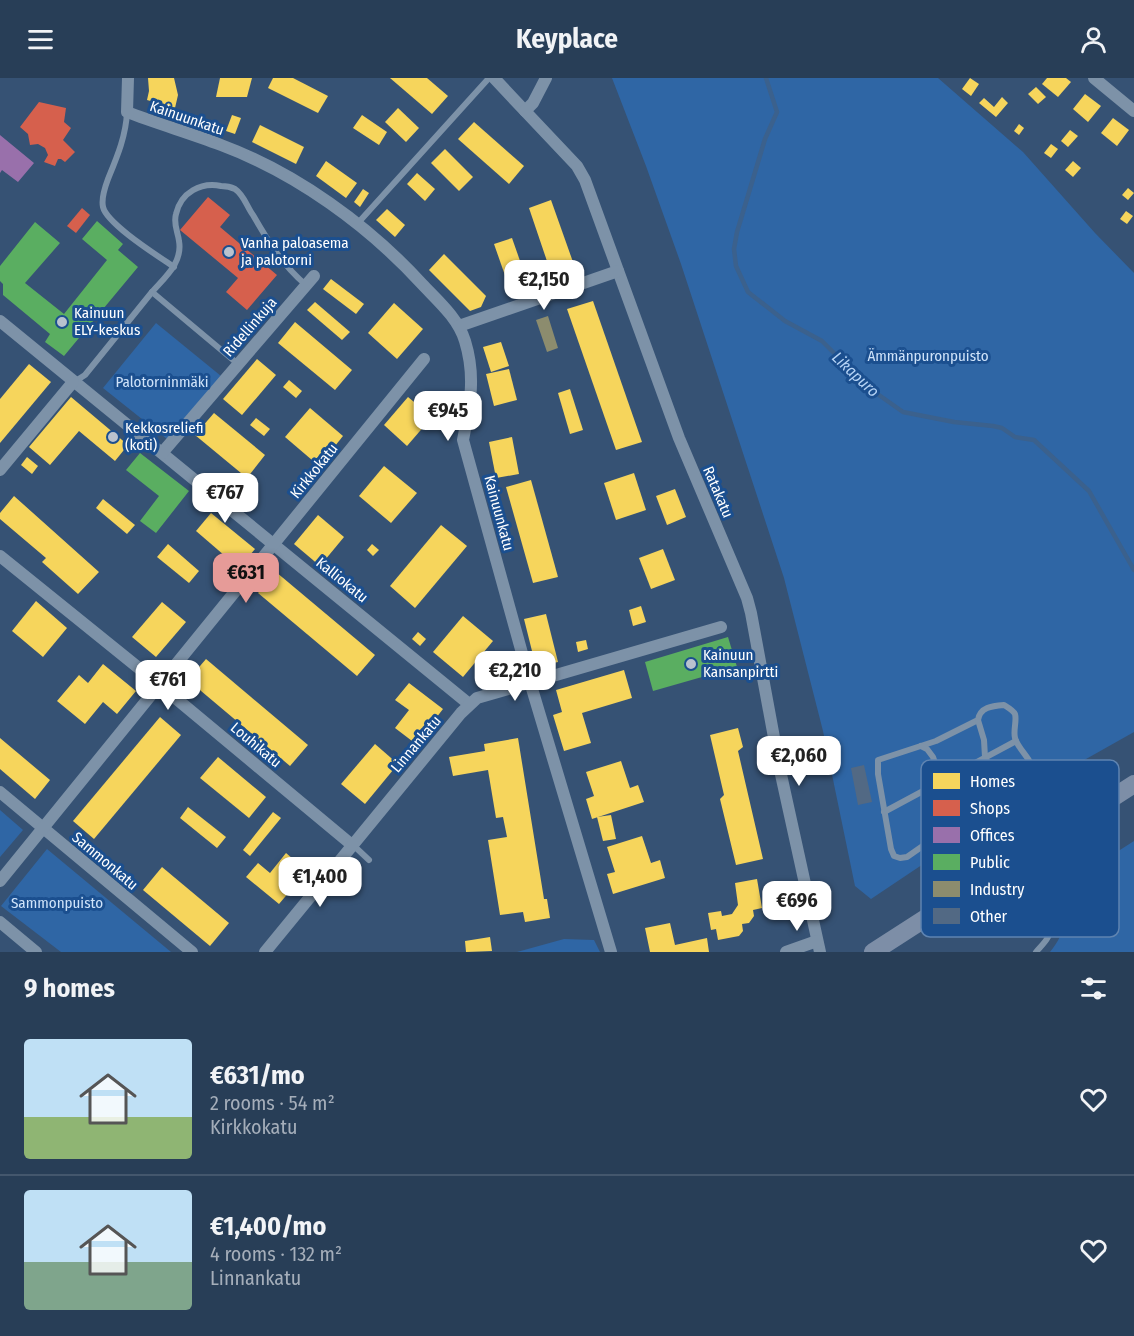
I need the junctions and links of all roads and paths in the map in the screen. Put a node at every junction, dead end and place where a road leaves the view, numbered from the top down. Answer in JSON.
{"nodes":[{"id":1,"x":128,"y":78,"type":"edge"},
{"id":2,"x":489,"y":78,"type":"edge"},
{"id":3,"x":494,"y":78,"type":"edge"},
{"id":4,"x":546,"y":78,"type":"edge"},
{"id":5,"x":1094,"y":78,"type":"edge"},
{"id":6,"x":525,"y":111,"type":"junction"},
{"id":7,"x":1134,"y":111,"type":"edge"},
{"id":8,"x":127,"y":112,"type":"junction"},
{"id":9,"x":358,"y":223,"type":"junction"},
{"id":10,"x":174,"y":267,"type":"junction"},
{"id":11,"x":618,"y":271,"type":"junction"},
{"id":12,"x":310,"y":280,"type":"joint"},
{"id":13,"x":152,"y":292,"type":"junction"},
{"id":14,"x":0,"y":321,"type":"edge"},
{"id":15,"x":459,"y":326,"type":"junction"},
{"id":16,"x":424,"y":359,"type":"dead end"},
{"id":17,"x":238,"y":364,"type":"junction"},
{"id":18,"x":73,"y":382,"type":"junction"},
{"id":19,"x":162,"y":453,"type":"junction"},
{"id":20,"x":0,"y":470,"type":"edge"},
{"id":21,"x":274,"y":545,"type":"junction"},
{"id":22,"x":0,"y":556,"type":"edge"},
{"id":23,"x":721,"y":627,"type":"dead end"},
{"id":24,"x":530,"y":682,"type":"junction"},
{"id":25,"x":161,"y":686,"type":"junction"},
{"id":26,"x":469,"y":704,"type":"junction"},
{"id":27,"x":978,"y":720,"type":"junction"},
{"id":28,"x":1016,"y":741,"type":"junction"},
{"id":29,"x":921,"y":746,"type":"junction"},
{"id":30,"x":985,"y":757,"type":"junction"},
{"id":31,"x":934,"y":760,"type":"edge"},
{"id":32,"x":980,"y":760,"type":"edge"},
{"id":33,"x":986,"y":760,"type":"edge"},
{"id":34,"x":1029,"y":760,"type":"edge"},
{"id":35,"x":1134,"y":784,"type":"edge"},
{"id":36,"x":0,"y":792,"type":"edge"},
{"id":37,"x":921,"y":794,"type":"edge"},
{"id":38,"x":1119,"y":794,"type":"edge"},
{"id":39,"x":884,"y":812,"type":"junction"},
{"id":40,"x":42,"y":828,"type":"junction"},
{"id":41,"x":352,"y":845,"type":"junction"},
{"id":42,"x":921,"y":848,"type":"edge"},
{"id":43,"x":369,"y":860,"type":"dead end"},
{"id":44,"x":0,"y":881,"type":"edge"},
{"id":45,"x":921,"y":921,"type":"edge"},
{"id":46,"x":0,"y":922,"type":"edge"},
{"id":47,"x":1048,"y":937,"type":"edge"},
{"id":48,"x":818,"y":946,"type":"edge"},
{"id":49,"x":36,"y":952,"type":"edge"},
{"id":50,"x":192,"y":952,"type":"edge"},
{"id":51,"x":265,"y":952,"type":"edge"},
{"id":52,"x":611,"y":952,"type":"edge"},
{"id":53,"x":786,"y":952,"type":"edge"},
{"id":54,"x":873,"y":952,"type":"edge"},
{"id":55,"x":1036,"y":952,"type":"edge"}],
"edges":[{"from":1,"to":8,"type":"street","name":"Kainuunkatu"},
{"from":2,"to":9,"type":"lane"},
{"from":3,"to":6,"type":"street","name":"Ratakatu"},
{"from":4,"to":6,"type":"street"},
{"from":5,"to":7,"type":"street"},
{"from":6,"to":11,"type":"street","name":"Ratakatu"},
{"from":8,"to":9,"type":"street","name":"Kainuunkatu"},
{"from":8,"to":10,"type":"lane"},
{"from":9,"to":15,"type":"street","name":"Kainuunkatu"},
{"from":10,"to":12,"type":"lane"},
{"from":10,"to":13,"type":"lane"},
{"from":11,"to":15,"type":"street"},
{"from":11,"to":48,"type":"street","name":"Ratakatu"},
{"from":12,"to":17,"type":"street","name":"Ridellinkuja"},
{"from":13,"to":17,"type":"lane"},
{"from":13,"to":18,"type":"lane"},
{"from":14,"to":18,"type":"street","name":"Kalliokatu"},
{"from":15,"to":24,"type":"street","name":"Kainuunkatu"},
{"from":16,"to":21,"type":"street","name":"Kirkkokatu"},
{"from":17,"to":19,"type":"street","name":"Ridellinkuja"},
{"from":18,"to":19,"type":"street","name":"Kalliokatu"},
{"from":18,"to":20,"type":"street"},
{"from":19,"to":21,"type":"street","name":"Kalliokatu"},
{"from":21,"to":25,"type":"street","name":"Kirkkokatu"},
{"from":21,"to":26,"type":"street","name":"Kalliokatu"},
{"from":22,"to":25,"type":"street","name":"Louhikatu"},
{"from":23,"to":24,"type":"street","name":"Linnankatu"},
{"from":24,"to":26,"type":"street","name":"Linnankatu"},
{"from":24,"to":52,"type":"street","name":"Kainuunkatu"},
{"from":25,"to":40,"type":"street","name":"Kirkkokatu"},
{"from":25,"to":41,"type":"street","name":"Louhikatu"},
{"from":26,"to":41,"type":"street","name":"Linnankatu"},
{"from":27,"to":28,"type":"lane"},
{"from":27,"to":29,"type":"lane"},
{"from":27,"to":30,"type":"lane"},
{"from":28,"to":30,"type":"lane"},
{"from":28,"to":34,"type":"lane"},
{"from":29,"to":31,"type":"lane"},
{"from":29,"to":39,"type":"lane"},
{"from":30,"to":32,"type":"lane"},
{"from":30,"to":33,"type":"lane"},
{"from":35,"to":38,"type":"main road"},
{"from":36,"to":40,"type":"street","name":"Sammonkatu"},
{"from":37,"to":39,"type":"lane"},
{"from":39,"to":42,"type":"lane"},
{"from":40,"to":44,"type":"street","name":"Kirkkokatu"},
{"from":40,"to":50,"type":"street","name":"Sammonkatu"},
{"from":41,"to":43,"type":"lane"},
{"from":41,"to":51,"type":"street","name":"Linnankatu"},
{"from":45,"to":54,"type":"main road"},
{"from":46,"to":49,"type":"street"},
{"from":47,"to":55,"type":"lane"},
{"from":48,"to":53,"type":"street"}]}
